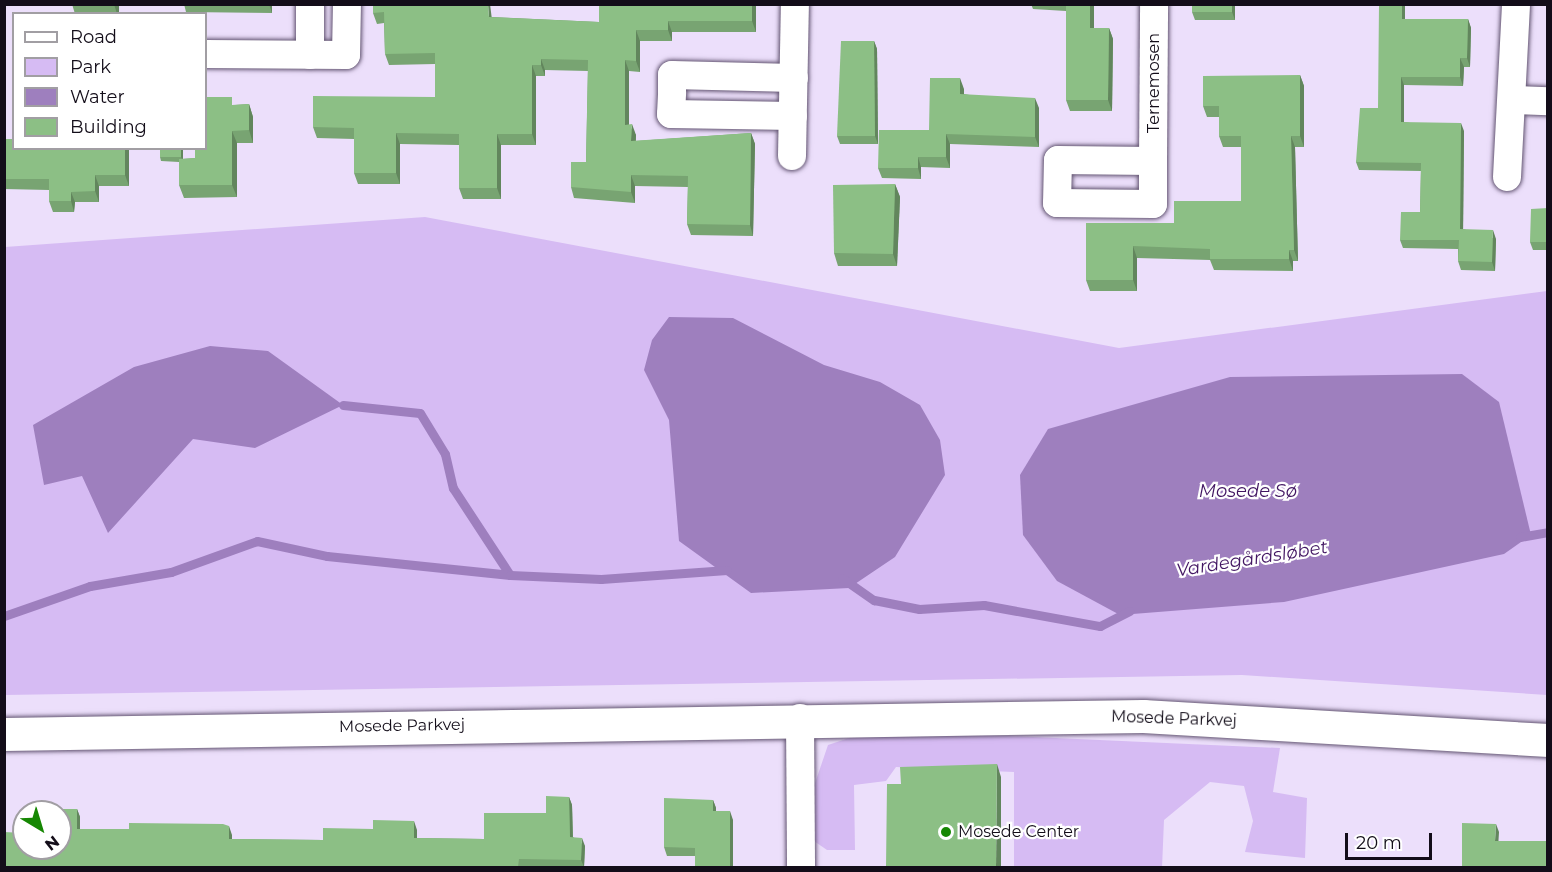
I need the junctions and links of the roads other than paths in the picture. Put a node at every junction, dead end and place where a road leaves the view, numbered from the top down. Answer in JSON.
{"nodes":[{"id":1,"x":310,"y":4,"type":"edge"},
{"id":2,"x":347,"y":4,"type":"edge"},
{"id":3,"x":795,"y":4,"type":"edge"},
{"id":4,"x":1154,"y":4,"type":"edge"},
{"id":5,"x":1516,"y":4,"type":"edge"},
{"id":6,"x":207,"y":54,"type":"edge"},
{"id":7,"x":310,"y":55,"type":"junction"},
{"id":8,"x":794,"y":78,"type":"junction"},
{"id":9,"x":1515,"y":100,"type":"junction"},
{"id":10,"x":1548,"y":101,"type":"edge"},
{"id":11,"x":793,"y":116,"type":"junction"},
{"id":12,"x":792,"y":156,"type":"dead end"},
{"id":13,"x":1153,"y":161,"type":"dead end"},
{"id":14,"x":1507,"y":177,"type":"dead end"},
{"id":15,"x":800,"y":718,"type":"junction"},
{"id":16,"x":4,"y":734,"type":"edge"},
{"id":17,"x":1548,"y":740,"type":"edge"},
{"id":18,"x":801,"y":867,"type":"edge"}],
"edges":[{"from":1,"to":7,"type":"street"},
{"from":2,"to":7,"type":"street"},
{"from":3,"to":8,"type":"street"},
{"from":4,"to":13,"type":"street","name":"Ternemosen"},
{"from":5,"to":9,"type":"street"},
{"from":6,"to":7,"type":"street"},
{"from":8,"to":11,"type":"street"},
{"from":8,"to":11,"type":"street"},
{"from":9,"to":10,"type":"street"},
{"from":9,"to":14,"type":"street"},
{"from":11,"to":12,"type":"street"},
{"from":15,"to":16,"type":"street","name":"Mosede Parkvej"},
{"from":15,"to":17,"type":"street","name":"Mosede Parkvej"},
{"from":15,"to":18,"type":"street"}]}
